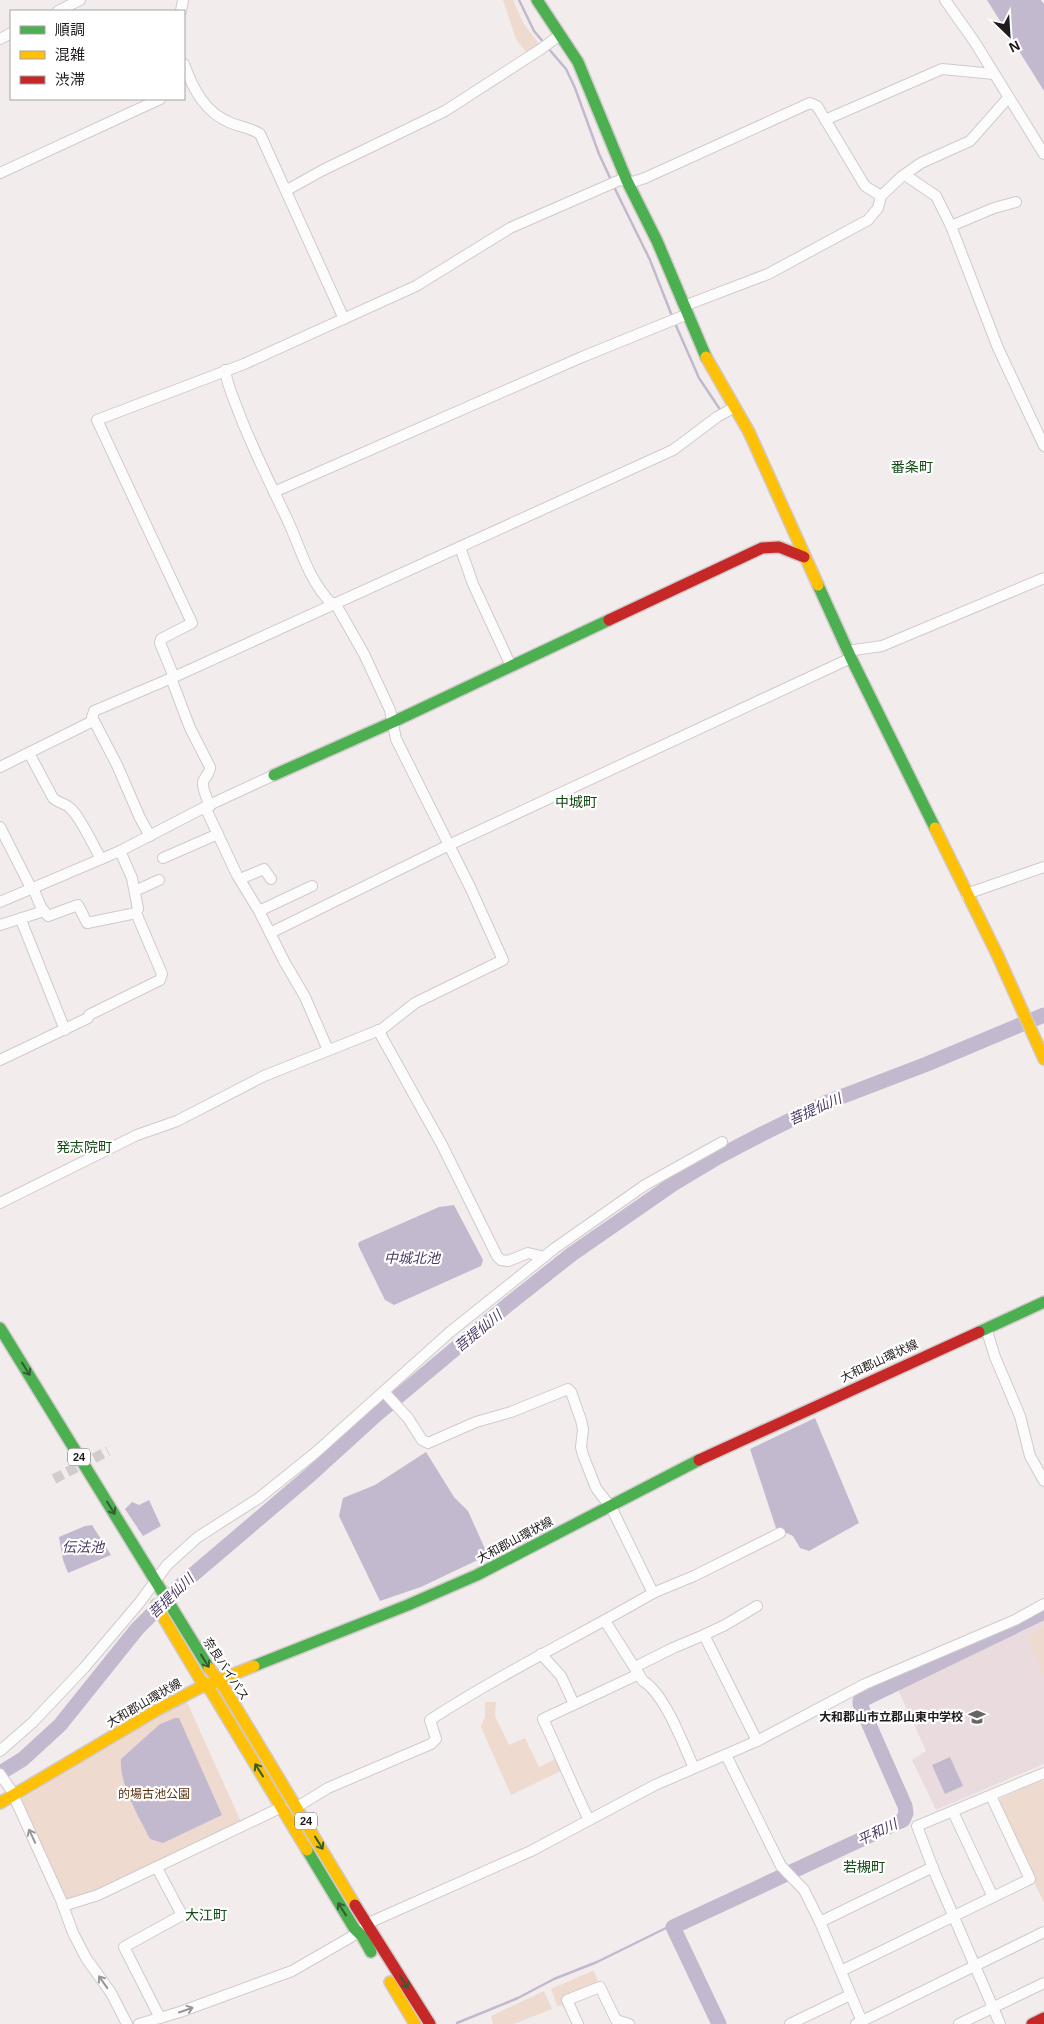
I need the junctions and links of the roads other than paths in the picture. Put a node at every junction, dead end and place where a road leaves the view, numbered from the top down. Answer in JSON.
{"nodes":[{"id":1,"x":80,"y":0,"type":"edge"},
{"id":2,"x":536,"y":0,"type":"edge"},
{"id":3,"x":945,"y":0,"type":"edge"},
{"id":4,"x":60,"y":10,"type":"edge"},
{"id":5,"x":560,"y":35,"type":"junction"},
{"id":6,"x":185,"y":70,"type":"edge"},
{"id":7,"x":994,"y":74,"type":"junction"},
{"id":8,"x":188,"y":86,"type":"edge"},
{"id":9,"x":1008,"y":98,"type":"junction"},
{"id":10,"x":158,"y":100,"type":"edge"},
{"id":11,"x":826,"y":120,"type":"junction"},
{"id":12,"x":1044,"y":154,"type":"edge"},
{"id":13,"x":0,"y":173,"type":"edge"},
{"id":14,"x":905,"y":175,"type":"junction"},
{"id":15,"x":627,"y":181,"type":"junction"},
{"id":16,"x":287,"y":190,"type":"junction"},
{"id":17,"x":880,"y":196,"type":"junction"},
{"id":18,"x":1016,"y":202,"type":"dead end"},
{"id":19,"x":951,"y":226,"type":"junction"},
{"id":20,"x":686,"y":310,"type":"junction"},
{"id":21,"x":344,"y":318,"type":"junction"},
{"id":22,"x":225,"y":370,"type":"junction"},
{"id":23,"x":735,"y":407,"type":"junction"},
{"id":24,"x":1044,"y":446,"type":"edge"},
{"id":25,"x":274,"y":492,"type":"junction"},
{"id":26,"x":460,"y":547,"type":"junction"},
{"id":27,"x":804,"y":557,"type":"junction"},
{"id":28,"x":1044,"y":578,"type":"edge"},
{"id":29,"x":334,"y":604,"type":"junction"},
{"id":30,"x":849,"y":654,"type":"junction"},
{"id":31,"x":511,"y":666,"type":"junction"},
{"id":32,"x":173,"y":677,"type":"junction"},
{"id":33,"x":92,"y":717,"type":"junction"},
{"id":34,"x":393,"y":722,"type":"junction"},
{"id":35,"x":29,"y":753,"type":"junction"},
{"id":36,"x":0,"y":768,"type":"edge"},
{"id":37,"x":274,"y":775,"type":"joint"},
{"id":38,"x":207,"y":807,"type":"junction"},
{"id":39,"x":0,"y":827,"type":"edge"},
{"id":40,"x":218,"y":834,"type":"junction"},
{"id":41,"x":150,"y":836,"type":"junction"},
{"id":42,"x":449,"y":845,"type":"junction"},
{"id":43,"x":120,"y":852,"type":"junction"},
{"id":44,"x":163,"y":858,"type":"dead end"},
{"id":45,"x":101,"y":860,"type":"junction"},
{"id":46,"x":1044,"y":866,"type":"edge"},
{"id":47,"x":240,"y":879,"type":"junction"},
{"id":48,"x":271,"y":879,"type":"dead end"},
{"id":49,"x":159,"y":880,"type":"dead end"},
{"id":50,"x":312,"y":886,"type":"dead end"},
{"id":51,"x":32,"y":888,"type":"junction"},
{"id":52,"x":135,"y":891,"type":"junction"},
{"id":53,"x":967,"y":896,"type":"junction"},
{"id":54,"x":0,"y":902,"type":"edge"},
{"id":55,"x":44,"y":911,"type":"junction"},
{"id":56,"x":259,"y":911,"type":"junction"},
{"id":57,"x":136,"y":913,"type":"junction"},
{"id":58,"x":21,"y":920,"type":"junction"},
{"id":59,"x":0,"y":925,"type":"edge"},
{"id":60,"x":270,"y":933,"type":"junction"},
{"id":61,"x":65,"y":1030,"type":"junction"},
{"id":62,"x":378,"y":1030,"type":"junction"},
{"id":63,"x":1038,"y":1039,"type":"edge"},
{"id":64,"x":328,"y":1050,"type":"junction"},
{"id":65,"x":1044,"y":1058,"type":"edge"},
{"id":66,"x":0,"y":1060,"type":"edge"},
{"id":67,"x":722,"y":1142,"type":"dead end"},
{"id":68,"x":0,"y":1203,"type":"edge"},
{"id":69,"x":544,"y":1256,"type":"junction"},
{"id":70,"x":1044,"y":1302,"type":"edge"},
{"id":71,"x":0,"y":1328,"type":"edge"},
{"id":72,"x":986,"y":1328,"type":"junction"},
{"id":73,"x":385,"y":1393,"type":"junction"},
{"id":74,"x":1044,"y":1481,"type":"edge"},
{"id":75,"x":609,"y":1505,"type":"junction"},
{"id":76,"x":780,"y":1533,"type":"dead end"},
{"id":77,"x":157,"y":1583,"type":"junction"},
{"id":78,"x":147,"y":1590,"type":"junction"},
{"id":79,"x":653,"y":1593,"type":"junction"},
{"id":80,"x":1044,"y":1604,"type":"edge"},
{"id":81,"x":757,"y":1606,"type":"dead end"},
{"id":82,"x":605,"y":1621,"type":"junction"},
{"id":83,"x":704,"y":1635,"type":"junction"},
{"id":84,"x":541,"y":1654,"type":"junction"},
{"id":85,"x":637,"y":1671,"type":"junction"},
{"id":86,"x":217,"y":1680,"type":"junction"},
{"id":87,"x":206,"y":1685,"type":"junction"},
{"id":88,"x":574,"y":1704,"type":"junction"},
{"id":89,"x":757,"y":1741,"type":"junction"},
{"id":90,"x":0,"y":1751,"type":"edge"},
{"id":91,"x":726,"y":1755,"type":"junction"},
{"id":92,"x":694,"y":1768,"type":"junction"},
{"id":93,"x":0,"y":1774,"type":"edge"},
{"id":94,"x":1044,"y":1774,"type":"edge"},
{"id":95,"x":12,"y":1793,"type":"junction"},
{"id":96,"x":991,"y":1796,"type":"junction"},
{"id":97,"x":0,"y":1804,"type":"edge"},
{"id":98,"x":282,"y":1807,"type":"junction"},
{"id":99,"x":296,"y":1807,"type":"junction"},
{"id":100,"x":953,"y":1812,"type":"junction"},
{"id":101,"x":589,"y":1820,"type":"junction"},
{"id":102,"x":933,"y":1867,"type":"junction"},
{"id":103,"x":157,"y":1868,"type":"junction"},
{"id":104,"x":993,"y":1897,"type":"junction"},
{"id":105,"x":63,"y":1906,"type":"junction"},
{"id":106,"x":954,"y":1916,"type":"junction"},
{"id":107,"x":820,"y":1922,"type":"junction"},
{"id":108,"x":368,"y":1925,"type":"junction"},
{"id":109,"x":358,"y":1932,"type":"junction"},
{"id":110,"x":1044,"y":1932,"type":"edge"},
{"id":111,"x":975,"y":1966,"type":"junction"},
{"id":112,"x":841,"y":1971,"type":"junction"},
{"id":113,"x":1044,"y":1983,"type":"edge"},
{"id":114,"x":850,"y":1995,"type":"junction"},
{"id":115,"x":993,"y":2008,"type":"junction"},
{"id":116,"x":160,"y":2018,"type":"junction"},
{"id":117,"x":1044,"y":2018,"type":"edge"},
{"id":118,"x":860,"y":2023,"type":"edge"},
{"id":119,"x":127,"y":2024,"type":"edge"},
{"id":120,"x":139,"y":2024,"type":"edge"},
{"id":121,"x":416,"y":2024,"type":"edge"},
{"id":122,"x":430,"y":2024,"type":"edge"},
{"id":123,"x":578,"y":2024,"type":"edge"},
{"id":124,"x":629,"y":2024,"type":"edge"},
{"id":125,"x":790,"y":2024,"type":"edge"},
{"id":126,"x":959,"y":2024,"type":"edge"},
{"id":127,"x":1000,"y":2024,"type":"edge"},
{"id":128,"x":1032,"y":2024,"type":"edge"}],
"edges":[{"from":1,"to":4,"type":"street"},
{"from":2,"to":5,"type":"main road"},
{"from":3,"to":7,"type":"street"},
{"from":5,"to":15,"type":"main road"},
{"from":5,"to":16,"type":"street"},
{"from":6,"to":8,"type":"street"},
{"from":7,"to":9,"type":"street"},
{"from":7,"to":11,"type":"street"},
{"from":8,"to":16,"type":"street"},
{"from":9,"to":12,"type":"street"},
{"from":9,"to":14,"type":"street"},
{"from":10,"to":13,"type":"street"},
{"from":11,"to":15,"type":"street"},
{"from":11,"to":17,"type":"street"},
{"from":14,"to":17,"type":"street"},
{"from":14,"to":19,"type":"street"},
{"from":15,"to":20,"type":"main road"},
{"from":15,"to":21,"type":"street"},
{"from":16,"to":21,"type":"street"},
{"from":17,"to":20,"type":"street"},
{"from":18,"to":19,"type":"street"},
{"from":19,"to":24,"type":"street"},
{"from":20,"to":23,"type":"main road"},
{"from":20,"to":25,"type":"street"},
{"from":21,"to":22,"type":"street"},
{"from":22,"to":25,"type":"street"},
{"from":22,"to":32,"type":"street"},
{"from":23,"to":26,"type":"street"},
{"from":23,"to":27,"type":"main road"},
{"from":25,"to":29,"type":"street"},
{"from":26,"to":29,"type":"street"},
{"from":26,"to":31,"type":"street"},
{"from":27,"to":30,"type":"main road"},
{"from":27,"to":31,"type":"main road"},
{"from":28,"to":30,"type":"street"},
{"from":29,"to":32,"type":"street"},
{"from":29,"to":34,"type":"street"},
{"from":30,"to":42,"type":"street"},
{"from":30,"to":53,"type":"main road"},
{"from":31,"to":34,"type":"main road"},
{"from":32,"to":33,"type":"street"},
{"from":32,"to":38,"type":"street"},
{"from":33,"to":35,"type":"street"},
{"from":33,"to":41,"type":"street"},
{"from":34,"to":37,"type":"main road"},
{"from":34,"to":42,"type":"street"},
{"from":35,"to":36,"type":"street"},
{"from":35,"to":45,"type":"street"},
{"from":37,"to":38,"type":"street"},
{"from":38,"to":40,"type":"street"},
{"from":38,"to":41,"type":"street"},
{"from":39,"to":51,"type":"street"},
{"from":40,"to":44,"type":"street"},
{"from":40,"to":47,"type":"street"},
{"from":41,"to":43,"type":"street"},
{"from":42,"to":60,"type":"street"},
{"from":42,"to":62,"type":"street"},
{"from":43,"to":45,"type":"street"},
{"from":43,"to":52,"type":"street"},
{"from":45,"to":51,"type":"street"},
{"from":46,"to":53,"type":"street"},
{"from":47,"to":48,"type":"street"},
{"from":47,"to":56,"type":"street"},
{"from":49,"to":52,"type":"street"},
{"from":50,"to":56,"type":"street"},
{"from":51,"to":54,"type":"street"},
{"from":51,"to":55,"type":"street"},
{"from":52,"to":57,"type":"street"},
{"from":53,"to":63,"type":"main road"},
{"from":55,"to":57,"type":"street"},
{"from":55,"to":58,"type":"street"},
{"from":56,"to":60,"type":"street"},
{"from":57,"to":61,"type":"street"},
{"from":58,"to":59,"type":"street"},
{"from":58,"to":61,"type":"street"},
{"from":60,"to":64,"type":"street"},
{"from":61,"to":66,"type":"street"},
{"from":62,"to":64,"type":"street"},
{"from":62,"to":69,"type":"street"},
{"from":63,"to":65,"type":"main road"},
{"from":64,"to":68,"type":"street"},
{"from":67,"to":69,"type":"street"},
{"from":69,"to":73,"type":"street"},
{"from":70,"to":72,"type":"main road","name":"大和郡山環状線"},
{"from":71,"to":77,"type":"main road","name":"奈良バイパス","number":"24","one_way":true},
{"from":72,"to":74,"type":"street"},
{"from":72,"to":75,"type":"main road","name":"大和郡山環状線"},
{"from":73,"to":75,"type":"street"},
{"from":73,"to":77,"type":"street"},
{"from":75,"to":79,"type":"street"},
{"from":75,"to":86,"type":"main road","name":"大和郡山環状線"},
{"from":76,"to":79,"type":"street"},
{"from":77,"to":78,"type":"street"},
{"from":77,"to":86,"type":"main road","name":"奈良バイパス","number":"24","one_way":true},
{"from":78,"to":87,"type":"main road","name":"奈良バイパス","number":"24"},
{"from":78,"to":90,"type":"street"},
{"from":79,"to":82,"type":"street"},
{"from":80,"to":89,"type":"street"},
{"from":81,"to":83,"type":"street"},
{"from":82,"to":84,"type":"street"},
{"from":82,"to":85,"type":"street"},
{"from":83,"to":85,"type":"street"},
{"from":83,"to":89,"type":"street"},
{"from":84,"to":88,"type":"street"},
{"from":84,"to":99,"type":"street"},
{"from":85,"to":88,"type":"street"},
{"from":85,"to":92,"type":"street"},
{"from":86,"to":87,"type":"main road","name":"大和郡山環状線"},
{"from":86,"to":99,"type":"main road","name":"奈良バイパス","number":"24"},
{"from":87,"to":95,"type":"main road","name":"大和郡山環状線"},
{"from":98,"to":87,"type":"main road","name":"奈良バイパス","number":"24","one_way":true},
{"from":88,"to":101,"type":"street"},
{"from":89,"to":91,"type":"street"},
{"from":91,"to":92,"type":"street"},
{"from":91,"to":107,"type":"street"},
{"from":92,"to":101,"type":"street"},
{"from":93,"to":95,"type":"street"},
{"from":94,"to":96,"type":"street"},
{"from":95,"to":97,"type":"main road","name":"大和郡山環状線"},
{"from":105,"to":95,"type":"street","one_way":true},
{"from":96,"to":100,"type":"street"},
{"from":96,"to":104,"type":"street"},
{"from":98,"to":103,"type":"street"},
{"from":109,"to":98,"type":"main road","name":"奈良バイパス","number":"24","one_way":true},
{"from":99,"to":108,"type":"main road","name":"奈良バイパス","number":"24","one_way":true},
{"from":100,"to":102,"type":"street"},
{"from":100,"to":104,"type":"street"},
{"from":101,"to":108,"type":"street"},
{"from":102,"to":106,"type":"street"},
{"from":102,"to":107,"type":"street"},
{"from":103,"to":105,"type":"street"},
{"from":103,"to":116,"type":"street"},
{"from":104,"to":106,"type":"street"},
{"from":119,"to":105,"type":"street","one_way":true},
{"from":106,"to":111,"type":"street"},
{"from":106,"to":112,"type":"street"},
{"from":107,"to":112,"type":"street"},
{"from":108,"to":109,"type":"street"},
{"from":108,"to":122,"type":"main road","name":"奈良バイパス","number":"24","one_way":true},
{"from":116,"to":109,"type":"street","one_way":true},
{"from":109,"to":121,"type":"main road","name":"奈良バイパス","number":"24"},
{"from":110,"to":111,"type":"street"},
{"from":111,"to":115,"type":"street"},
{"from":111,"to":118,"type":"street"},
{"from":112,"to":114,"type":"street"},
{"from":113,"to":115,"type":"street"},
{"from":114,"to":118,"type":"street"},
{"from":114,"to":125,"type":"street"},
{"from":115,"to":126,"type":"street"},
{"from":115,"to":127,"type":"street"},
{"from":116,"to":120,"type":"street"},
{"from":117,"to":128,"type":"main road"},
{"from":123,"to":124,"type":"street"}]}
